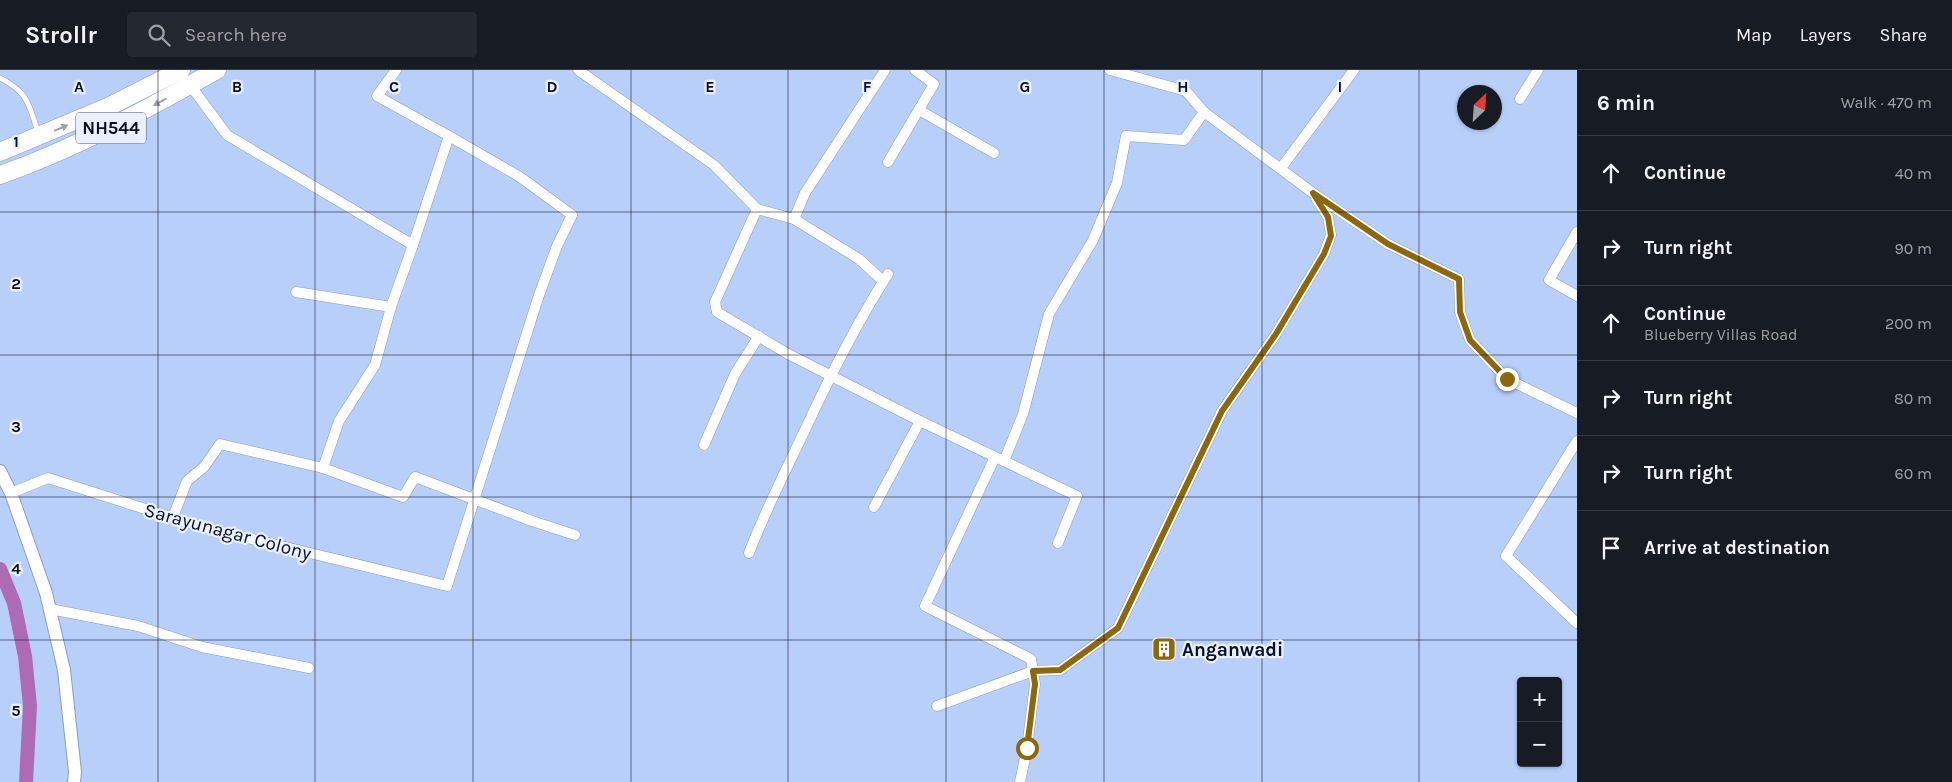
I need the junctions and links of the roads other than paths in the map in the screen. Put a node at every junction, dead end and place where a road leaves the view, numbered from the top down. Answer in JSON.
{"nodes":[{"id":1,"x":217,"y":70,"type":"edge"},
{"id":2,"x":396,"y":70,"type":"edge"},
{"id":3,"x":578,"y":70,"type":"edge"},
{"id":4,"x":885,"y":70,"type":"edge"},
{"id":5,"x":915,"y":70,"type":"edge"},
{"id":6,"x":1110,"y":70,"type":"edge"},
{"id":7,"x":1354,"y":70,"type":"edge"},
{"id":8,"x":1538,"y":70,"type":"edge"},
{"id":9,"x":165,"y":76,"type":"edge"},
{"id":10,"x":0,"y":78,"type":"edge"},
{"id":11,"x":186,"y":78,"type":"edge"},
{"id":12,"x":1520,"y":99,"type":"dead end"},
{"id":13,"x":919,"y":110,"type":"junction"},
{"id":14,"x":1204,"y":112,"type":"junction"},
{"id":15,"x":449,"y":136,"type":"junction"},
{"id":16,"x":40,"y":137,"type":"junction"},
{"id":17,"x":0,"y":152,"type":"edge"},
{"id":18,"x":994,"y":152,"type":"dead end"},
{"id":19,"x":888,"y":162,"type":"dead end"},
{"id":20,"x":1281,"y":168,"type":"junction"},
{"id":21,"x":0,"y":175,"type":"edge"},
{"id":22,"x":1313,"y":193,"type":"junction"},
{"id":23,"x":757,"y":209,"type":"junction"},
{"id":24,"x":794,"y":219,"type":"junction"},
{"id":25,"x":1577,"y":232,"type":"edge"},
{"id":26,"x":414,"y":245,"type":"junction"},
{"id":27,"x":296,"y":292,"type":"dead end"},
{"id":28,"x":1577,"y":296,"type":"edge"},
{"id":29,"x":391,"y":307,"type":"junction"},
{"id":30,"x":759,"y":336,"type":"junction"},
{"id":31,"x":830,"y":375,"type":"junction"},
{"id":32,"x":1577,"y":413,"type":"edge"},
{"id":33,"x":920,"y":421,"type":"junction"},
{"id":34,"x":1577,"y":442,"type":"edge"},
{"id":35,"x":704,"y":445,"type":"dead end"},
{"id":36,"x":999,"y":459,"type":"junction"},
{"id":37,"x":323,"y":468,"type":"junction"},
{"id":38,"x":0,"y":471,"type":"edge"},
{"id":39,"x":11,"y":493,"type":"junction"},
{"id":40,"x":474,"y":499,"type":"junction"},
{"id":41,"x":874,"y":507,"type":"dead end"},
{"id":42,"x":173,"y":517,"type":"junction"},
{"id":43,"x":575,"y":535,"type":"dead end"},
{"id":44,"x":1058,"y":543,"type":"dead end"},
{"id":45,"x":749,"y":553,"type":"dead end"},
{"id":46,"x":50,"y":609,"type":"junction"},
{"id":47,"x":1577,"y":623,"type":"edge"},
{"id":48,"x":309,"y":668,"type":"dead end"},
{"id":49,"x":1033,"y":671,"type":"junction"},
{"id":50,"x":937,"y":706,"type":"dead end"},
{"id":51,"x":74,"y":782,"type":"edge"},
{"id":52,"x":1020,"y":782,"type":"edge"}],
"edges":[{"from":1,"to":11,"type":"highway","number":"NH544"},
{"from":2,"to":15,"type":"street"},
{"from":3,"to":23,"type":"street"},
{"from":4,"to":24,"type":"street"},
{"from":5,"to":13,"type":"street"},
{"from":6,"to":14,"type":"street"},
{"from":7,"to":20,"type":"street"},
{"from":8,"to":12,"type":"street"},
{"from":9,"to":11,"type":"highway","number":"NH544"},
{"from":16,"to":9,"type":"highway","number":"NH544","one_way":true},
{"from":10,"to":16,"type":"lane"},
{"from":11,"to":21,"type":"highway","number":"NH544","one_way":true},
{"from":11,"to":26,"type":"street"},
{"from":13,"to":18,"type":"street"},
{"from":13,"to":19,"type":"street"},
{"from":14,"to":20,"type":"street"},
{"from":14,"to":36,"type":"street"},
{"from":15,"to":26,"type":"street"},
{"from":15,"to":40,"type":"street"},
{"from":16,"to":17,"type":"highway","number":"NH544"},
{"from":20,"to":22,"type":"street"},
{"from":22,"to":32,"type":"street"},
{"from":22,"to":49,"type":"street"},
{"from":23,"to":24,"type":"street"},
{"from":23,"to":30,"type":"street"},
{"from":24,"to":31,"type":"street"},
{"from":25,"to":28,"type":"street"},
{"from":26,"to":29,"type":"street"},
{"from":27,"to":29,"type":"street"},
{"from":29,"to":37,"type":"street"},
{"from":30,"to":31,"type":"street"},
{"from":30,"to":35,"type":"street"},
{"from":31,"to":33,"type":"street"},
{"from":31,"to":45,"type":"street"},
{"from":33,"to":36,"type":"street"},
{"from":33,"to":41,"type":"street"},
{"from":34,"to":47,"type":"street"},
{"from":36,"to":44,"type":"street"},
{"from":36,"to":49,"type":"street"},
{"from":37,"to":40,"type":"street"},
{"from":37,"to":42,"type":"street"},
{"from":38,"to":39,"type":"street"},
{"from":39,"to":42,"type":"street","name":"Sarayunagar Colony"},
{"from":39,"to":46,"type":"street"},
{"from":40,"to":42,"type":"street","name":"Sarayunagar Colony"},
{"from":40,"to":43,"type":"street"},
{"from":46,"to":48,"type":"street"},
{"from":46,"to":51,"type":"street"},
{"from":49,"to":50,"type":"street"},
{"from":49,"to":52,"type":"street"}]}
